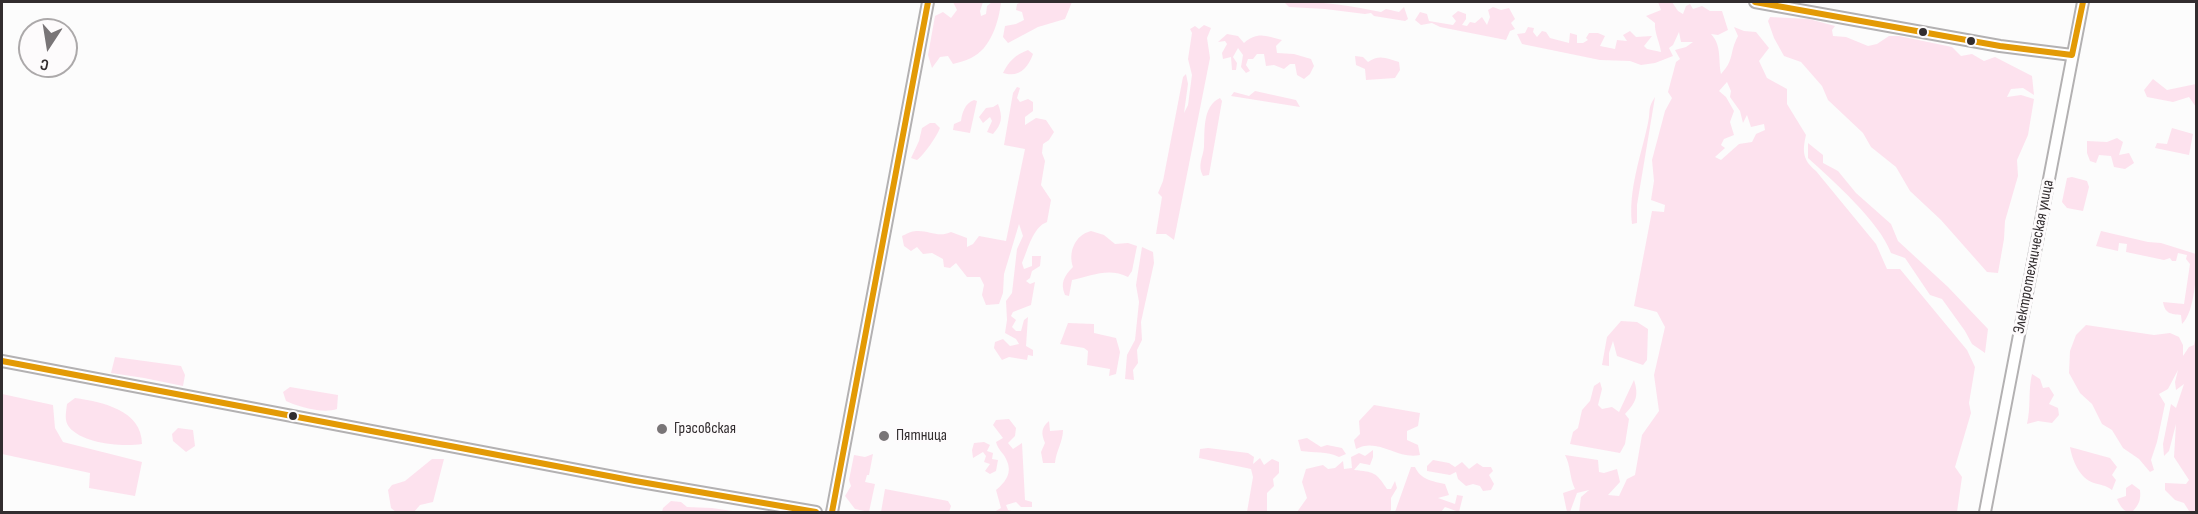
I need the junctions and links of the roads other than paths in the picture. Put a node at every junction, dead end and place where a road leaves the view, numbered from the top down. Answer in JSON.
{"nodes":[{"id":1,"x":928,"y":2,"type":"edge"},
{"id":2,"x":1755,"y":2,"type":"edge"},
{"id":3,"x":2083,"y":2,"type":"edge"},
{"id":4,"x":2072,"y":55,"type":"junction"},
{"id":5,"x":2,"y":361,"type":"edge"},
{"id":6,"x":816,"y":513,"type":"edge"},
{"id":7,"x":832,"y":513,"type":"edge"},
{"id":8,"x":1985,"y":513,"type":"edge"}],
"edges":[{"from":1,"to":7,"type":"main road"},
{"from":2,"to":4,"type":"main road"},
{"from":3,"to":4,"type":"main road","name":"Электротехническая улица"},
{"from":4,"to":8,"type":"main road","name":"Электротехническая улица"},
{"from":5,"to":6,"type":"main road"}]}
